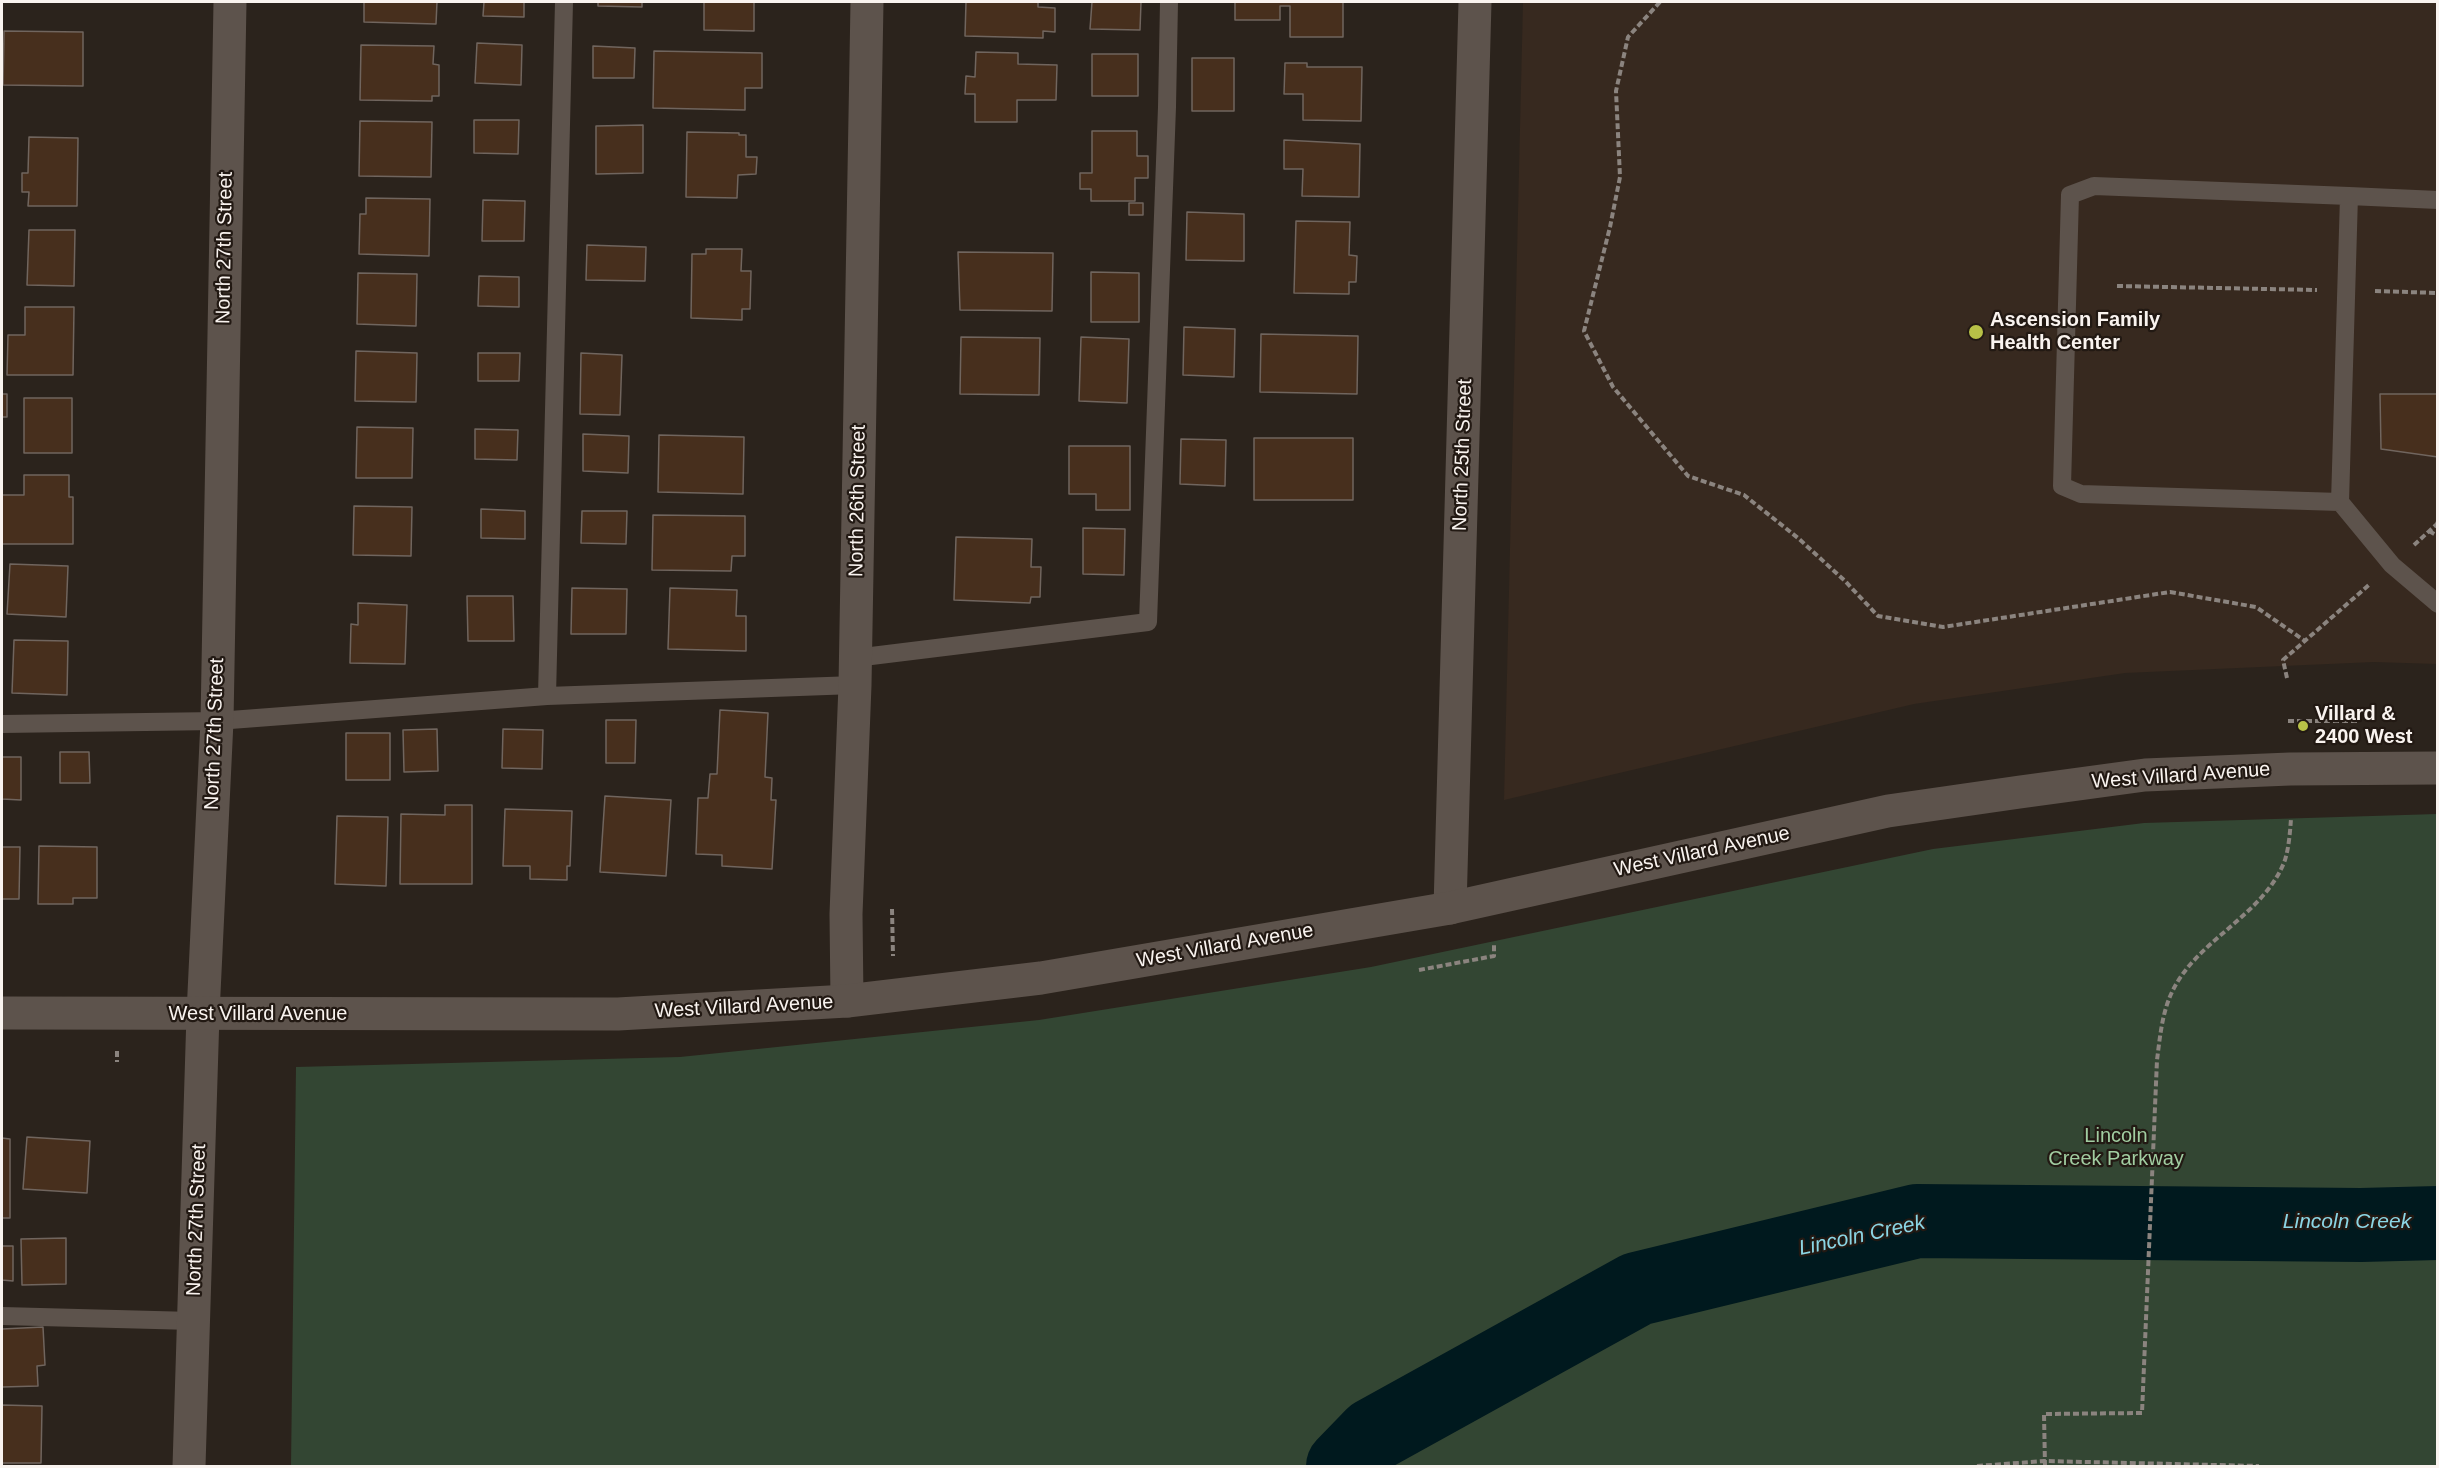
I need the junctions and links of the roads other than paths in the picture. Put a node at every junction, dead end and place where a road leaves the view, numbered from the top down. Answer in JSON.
{"nodes":[{"id":1,"x":230,"y":2,"type":"edge"},
{"id":2,"x":564,"y":2,"type":"edge"},
{"id":3,"x":867,"y":2,"type":"edge"},
{"id":4,"x":1169,"y":2,"type":"edge"},
{"id":5,"x":1475,"y":2,"type":"edge"},
{"id":6,"x":2349,"y":196,"type":"junction"},
{"id":7,"x":2438,"y":200,"type":"edge"},
{"id":8,"x":2340,"y":502,"type":"junction"},
{"id":9,"x":2438,"y":604,"type":"edge"},
{"id":10,"x":855,"y":671,"type":"junction"},
{"id":11,"x":547,"y":696,"type":"junction"},
{"id":12,"x":217,"y":721,"type":"junction"},
{"id":13,"x":2,"y":724,"type":"edge"},
{"id":14,"x":2438,"y":768,"type":"edge"},
{"id":15,"x":1450,"y":908,"type":"junction"},
{"id":16,"x":847,"y":1001,"type":"junction"},
{"id":17,"x":2,"y":1013,"type":"edge"},
{"id":18,"x":203,"y":1014,"type":"junction"},
{"id":19,"x":2,"y":1316,"type":"edge"},
{"id":20,"x":194,"y":1321,"type":"junction"},
{"id":21,"x":189,"y":1467,"type":"edge"}],
"edges":[{"from":1,"to":12,"type":"street","name":"North 27th Street"},
{"from":2,"to":11,"type":"lane"},
{"from":3,"to":10,"type":"street","name":"North 26th Street"},
{"from":4,"to":10,"type":"lane"},
{"from":5,"to":15,"type":"street","name":"North 25th Street"},
{"from":6,"to":7,"type":"lane"},
{"from":6,"to":8,"type":"lane"},
{"from":6,"to":8,"type":"lane"},
{"from":8,"to":9,"type":"lane"},
{"from":10,"to":11,"type":"lane"},
{"from":10,"to":16,"type":"street","name":"North 26th Street"},
{"from":11,"to":12,"type":"lane"},
{"from":12,"to":13,"type":"lane"},
{"from":12,"to":18,"type":"street","name":"North 27th Street"},
{"from":14,"to":15,"type":"street","name":"West Villard Avenue"},
{"from":15,"to":16,"type":"street","name":"West Villard Avenue"},
{"from":16,"to":18,"type":"street","name":"West Villard Avenue"},
{"from":17,"to":18,"type":"street","name":"West Villard Avenue"},
{"from":18,"to":20,"type":"street","name":"North 27th Street"},
{"from":19,"to":20,"type":"lane"},
{"from":20,"to":21,"type":"street","name":"North 27th Street"}]}
